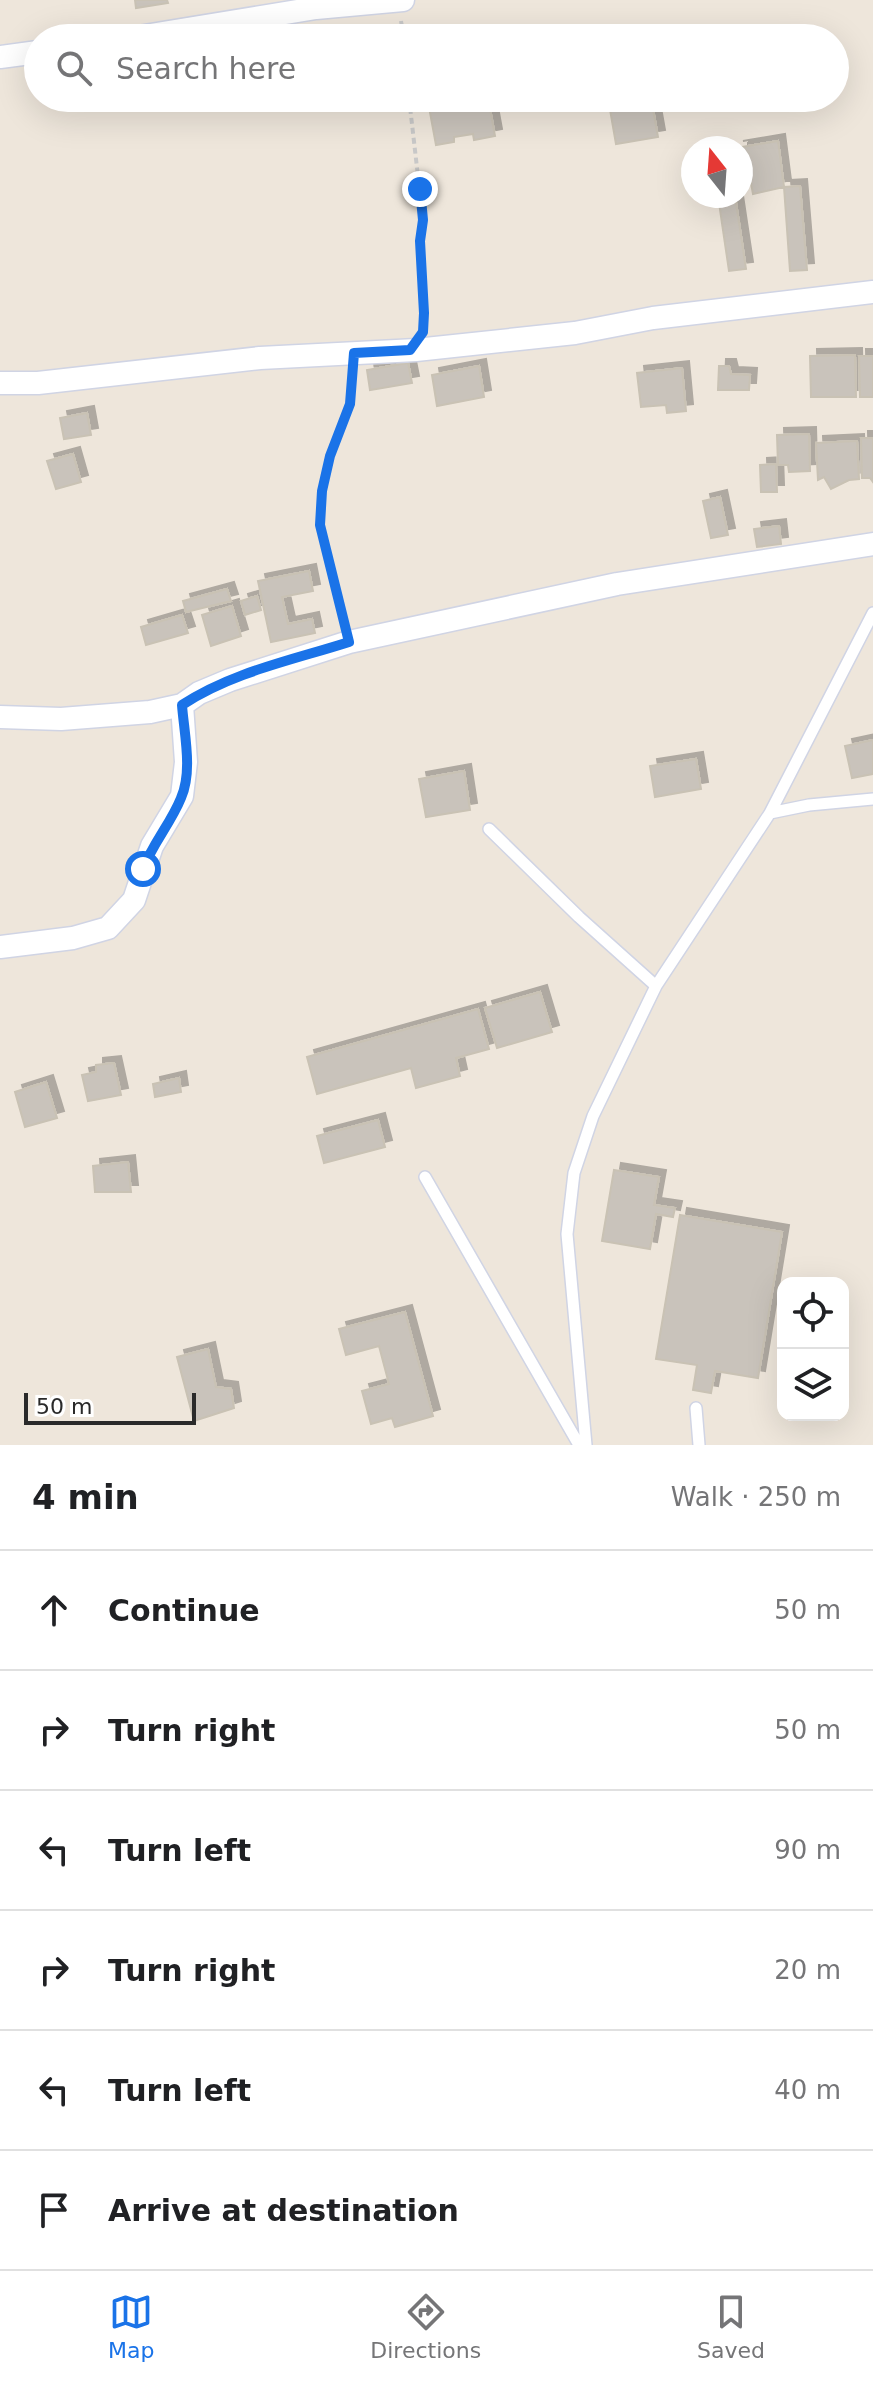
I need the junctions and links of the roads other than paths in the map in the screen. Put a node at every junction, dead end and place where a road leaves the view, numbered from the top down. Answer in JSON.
{"nodes":[{"id":1,"x":392,"y":0,"type":"edge"},
{"id":2,"x":403,"y":0,"type":"edge"},
{"id":3,"x":218,"y":24,"type":"edge"},
{"id":4,"x":24,"y":54,"type":"edge"},
{"id":5,"x":0,"y":57,"type":"edge"},
{"id":6,"x":873,"y":292,"type":"edge"},
{"id":7,"x":0,"y":383,"type":"edge"},
{"id":8,"x":873,"y":544,"type":"edge"},
{"id":9,"x":873,"y":613,"type":"edge"},
{"id":10,"x":182,"y":705,"type":"junction"},
{"id":11,"x":0,"y":717,"type":"edge"},
{"id":12,"x":873,"y":799,"type":"edge"},
{"id":13,"x":770,"y":813,"type":"junction"},
{"id":14,"x":489,"y":829,"type":"dead end"},
{"id":15,"x":0,"y":947,"type":"edge"},
{"id":16,"x":656,"y":986,"type":"junction"},
{"id":17,"x":425,"y":1177,"type":"dead end"},
{"id":18,"x":696,"y":1408,"type":"dead end"},
{"id":19,"x":579,"y":1445,"type":"edge"},
{"id":20,"x":586,"y":1445,"type":"edge"},
{"id":21,"x":699,"y":1445,"type":"edge"}],
"edges":[{"from":1,"to":2,"type":"street"},
{"from":1,"to":3,"type":"street"},
{"from":4,"to":5,"type":"street"},
{"from":6,"to":7,"type":"street"},
{"from":8,"to":10,"type":"street"},
{"from":9,"to":13,"type":"lane"},
{"from":10,"to":11,"type":"street"},
{"from":10,"to":15,"type":"street"},
{"from":12,"to":13,"type":"lane"},
{"from":13,"to":16,"type":"lane"},
{"from":14,"to":16,"type":"lane"},
{"from":16,"to":20,"type":"lane"},
{"from":17,"to":19,"type":"lane"},
{"from":18,"to":21,"type":"lane"}]}
